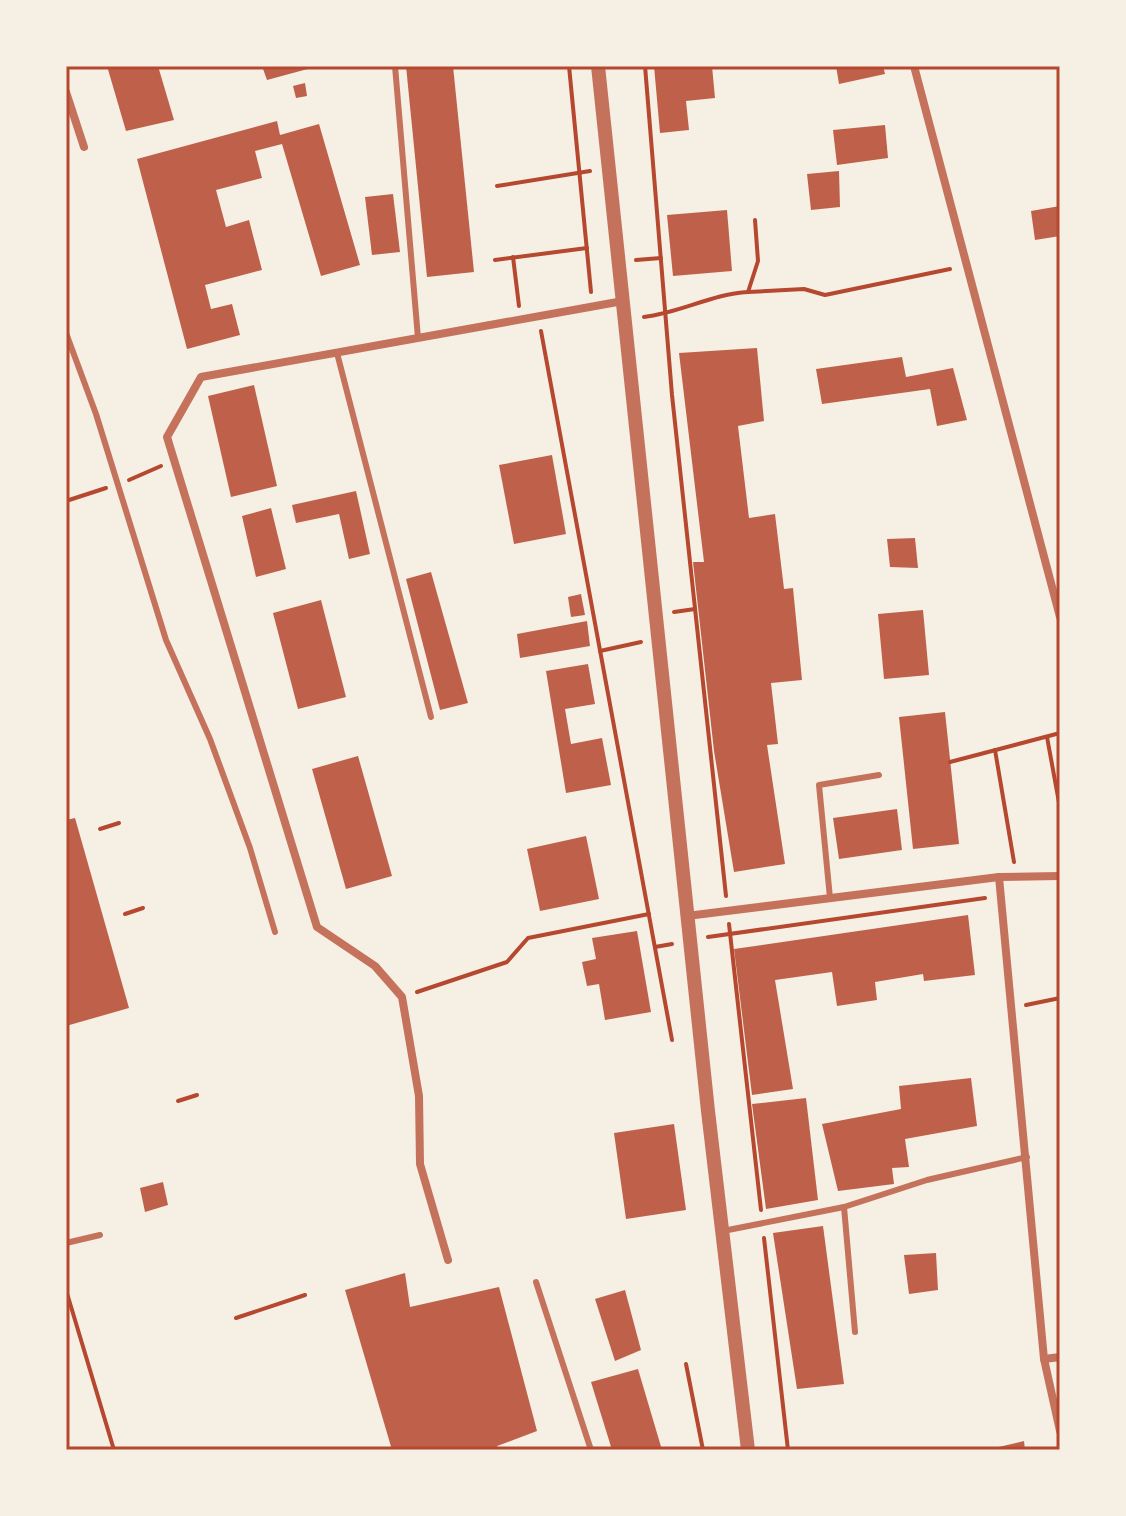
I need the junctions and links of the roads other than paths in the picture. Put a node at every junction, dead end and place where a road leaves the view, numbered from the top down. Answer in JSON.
{"nodes":[{"id":1,"x":395,"y":66,"type":"edge"},
{"id":2,"x":598,"y":66,"type":"edge"},
{"id":3,"x":914,"y":66,"type":"edge"},
{"id":4,"x":66,"y":92,"type":"edge"},
{"id":5,"x":84,"y":147,"type":"dead end"},
{"id":6,"x":623,"y":301,"type":"junction"},
{"id":7,"x":66,"y":333,"type":"edge"},
{"id":8,"x":418,"y":338,"type":"junction"},
{"id":9,"x":337,"y":353,"type":"junction"},
{"id":10,"x":1060,"y":617,"type":"edge"},
{"id":11,"x":431,"y":717,"type":"dead end"},
{"id":12,"x":879,"y":775,"type":"dead end"},
{"id":13,"x":1060,"y":876,"type":"edge"},
{"id":14,"x":999,"y":877,"type":"junction"},
{"id":15,"x":830,"y":898,"type":"junction"},
{"id":16,"x":687,"y":916,"type":"junction"},
{"id":17,"x":275,"y":932,"type":"dead end"},
{"id":18,"x":1027,"y":1157,"type":"junction"},
{"id":19,"x":844,"y":1207,"type":"junction"},
{"id":20,"x":722,"y":1231,"type":"junction"},
{"id":21,"x":100,"y":1235,"type":"dead end"},
{"id":22,"x":66,"y":1243,"type":"edge"},
{"id":23,"x":448,"y":1260,"type":"dead end"},
{"id":24,"x":536,"y":1282,"type":"dead end"},
{"id":25,"x":855,"y":1332,"type":"dead end"},
{"id":26,"x":1060,"y":1357,"type":"edge"},
{"id":27,"x":1044,"y":1359,"type":"junction"},
{"id":28,"x":1060,"y":1431,"type":"edge"},
{"id":29,"x":591,"y":1450,"type":"edge"},
{"id":30,"x":748,"y":1450,"type":"edge"}],
"edges":[{"from":1,"to":8,"type":"lane"},
{"from":2,"to":6,"type":"street"},
{"from":3,"to":10,"type":"street"},
{"from":4,"to":5,"type":"street"},
{"from":6,"to":8,"type":"street"},
{"from":6,"to":16,"type":"street"},
{"from":7,"to":17,"type":"lane"},
{"from":8,"to":9,"type":"street"},
{"from":9,"to":11,"type":"lane"},
{"from":9,"to":23,"type":"street"},
{"from":12,"to":15,"type":"lane"},
{"from":13,"to":14,"type":"street"},
{"from":14,"to":15,"type":"street"},
{"from":14,"to":18,"type":"street"},
{"from":15,"to":16,"type":"street"},
{"from":16,"to":20,"type":"street"},
{"from":18,"to":19,"type":"lane"},
{"from":18,"to":27,"type":"street"},
{"from":19,"to":20,"type":"lane"},
{"from":19,"to":25,"type":"lane"},
{"from":20,"to":30,"type":"street"},
{"from":21,"to":22,"type":"lane"},
{"from":24,"to":29,"type":"lane"},
{"from":26,"to":27,"type":"street"},
{"from":27,"to":28,"type":"street"}]}
